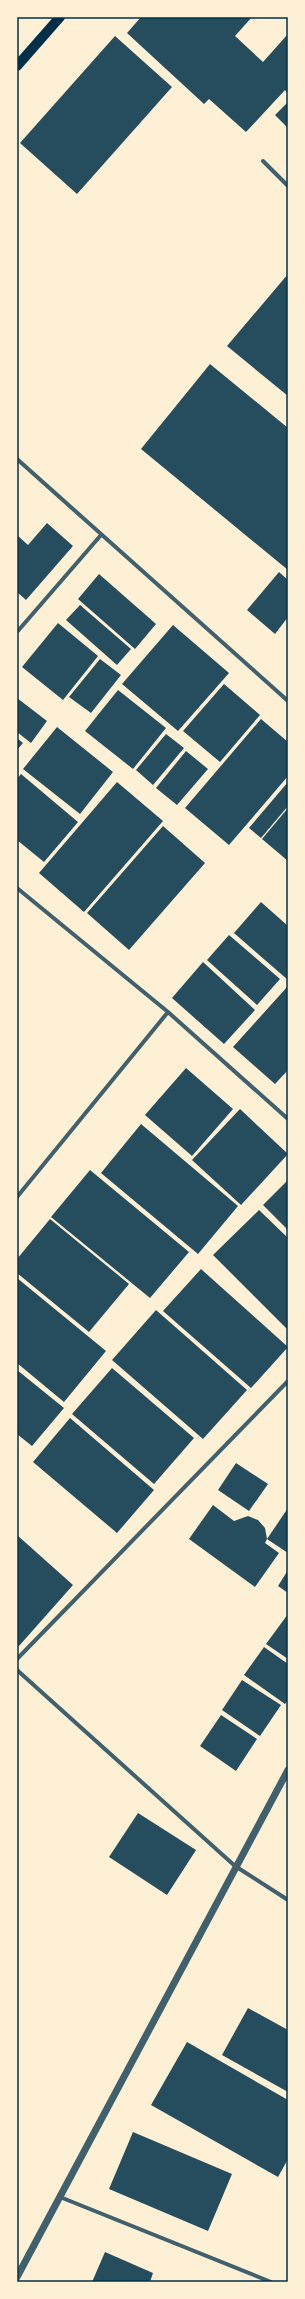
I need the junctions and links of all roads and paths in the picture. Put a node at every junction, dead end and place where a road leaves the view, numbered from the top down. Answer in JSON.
{"nodes":[{"id":1,"x":60,"y":17,"type":"edge"},
{"id":2,"x":17,"y":66,"type":"edge"},
{"id":3,"x":263,"y":161,"type":"dead end"},
{"id":4,"x":288,"y":186,"type":"edge"},
{"id":5,"x":17,"y":460,"type":"edge"},
{"id":6,"x":101,"y":535,"type":"junction"},
{"id":7,"x":17,"y":632,"type":"edge"},
{"id":8,"x":288,"y":701,"type":"edge"},
{"id":9,"x":17,"y":888,"type":"edge"},
{"id":10,"x":168,"y":1012,"type":"junction"},
{"id":11,"x":288,"y":1119,"type":"edge"},
{"id":12,"x":17,"y":1197,"type":"edge"},
{"id":13,"x":288,"y":1381,"type":"edge"},
{"id":14,"x":17,"y":1659,"type":"edge"},
{"id":15,"x":17,"y":1670,"type":"edge"},
{"id":16,"x":288,"y":1770,"type":"edge"},
{"id":17,"x":235,"y":1866,"type":"junction"},
{"id":18,"x":288,"y":1900,"type":"edge"},
{"id":19,"x":60,"y":2197,"type":"junction"},
{"id":20,"x":17,"y":2278,"type":"edge"},
{"id":21,"x":271,"y":2282,"type":"edge"}],
"edges":[{"from":1,"to":2,"type":"main road"},
{"from":3,"to":4,"type":"street"},
{"from":5,"to":6,"type":"street"},
{"from":6,"to":7,"type":"street"},
{"from":6,"to":8,"type":"street"},
{"from":9,"to":10,"type":"street"},
{"from":10,"to":11,"type":"street"},
{"from":10,"to":12,"type":"street"},
{"from":13,"to":14,"type":"street"},
{"from":15,"to":17,"type":"street"},
{"from":16,"to":17,"type":"street"},
{"from":17,"to":18,"type":"street"},
{"from":17,"to":19,"type":"street"},
{"from":19,"to":20,"type":"street"},
{"from":19,"to":21,"type":"street"}]}
